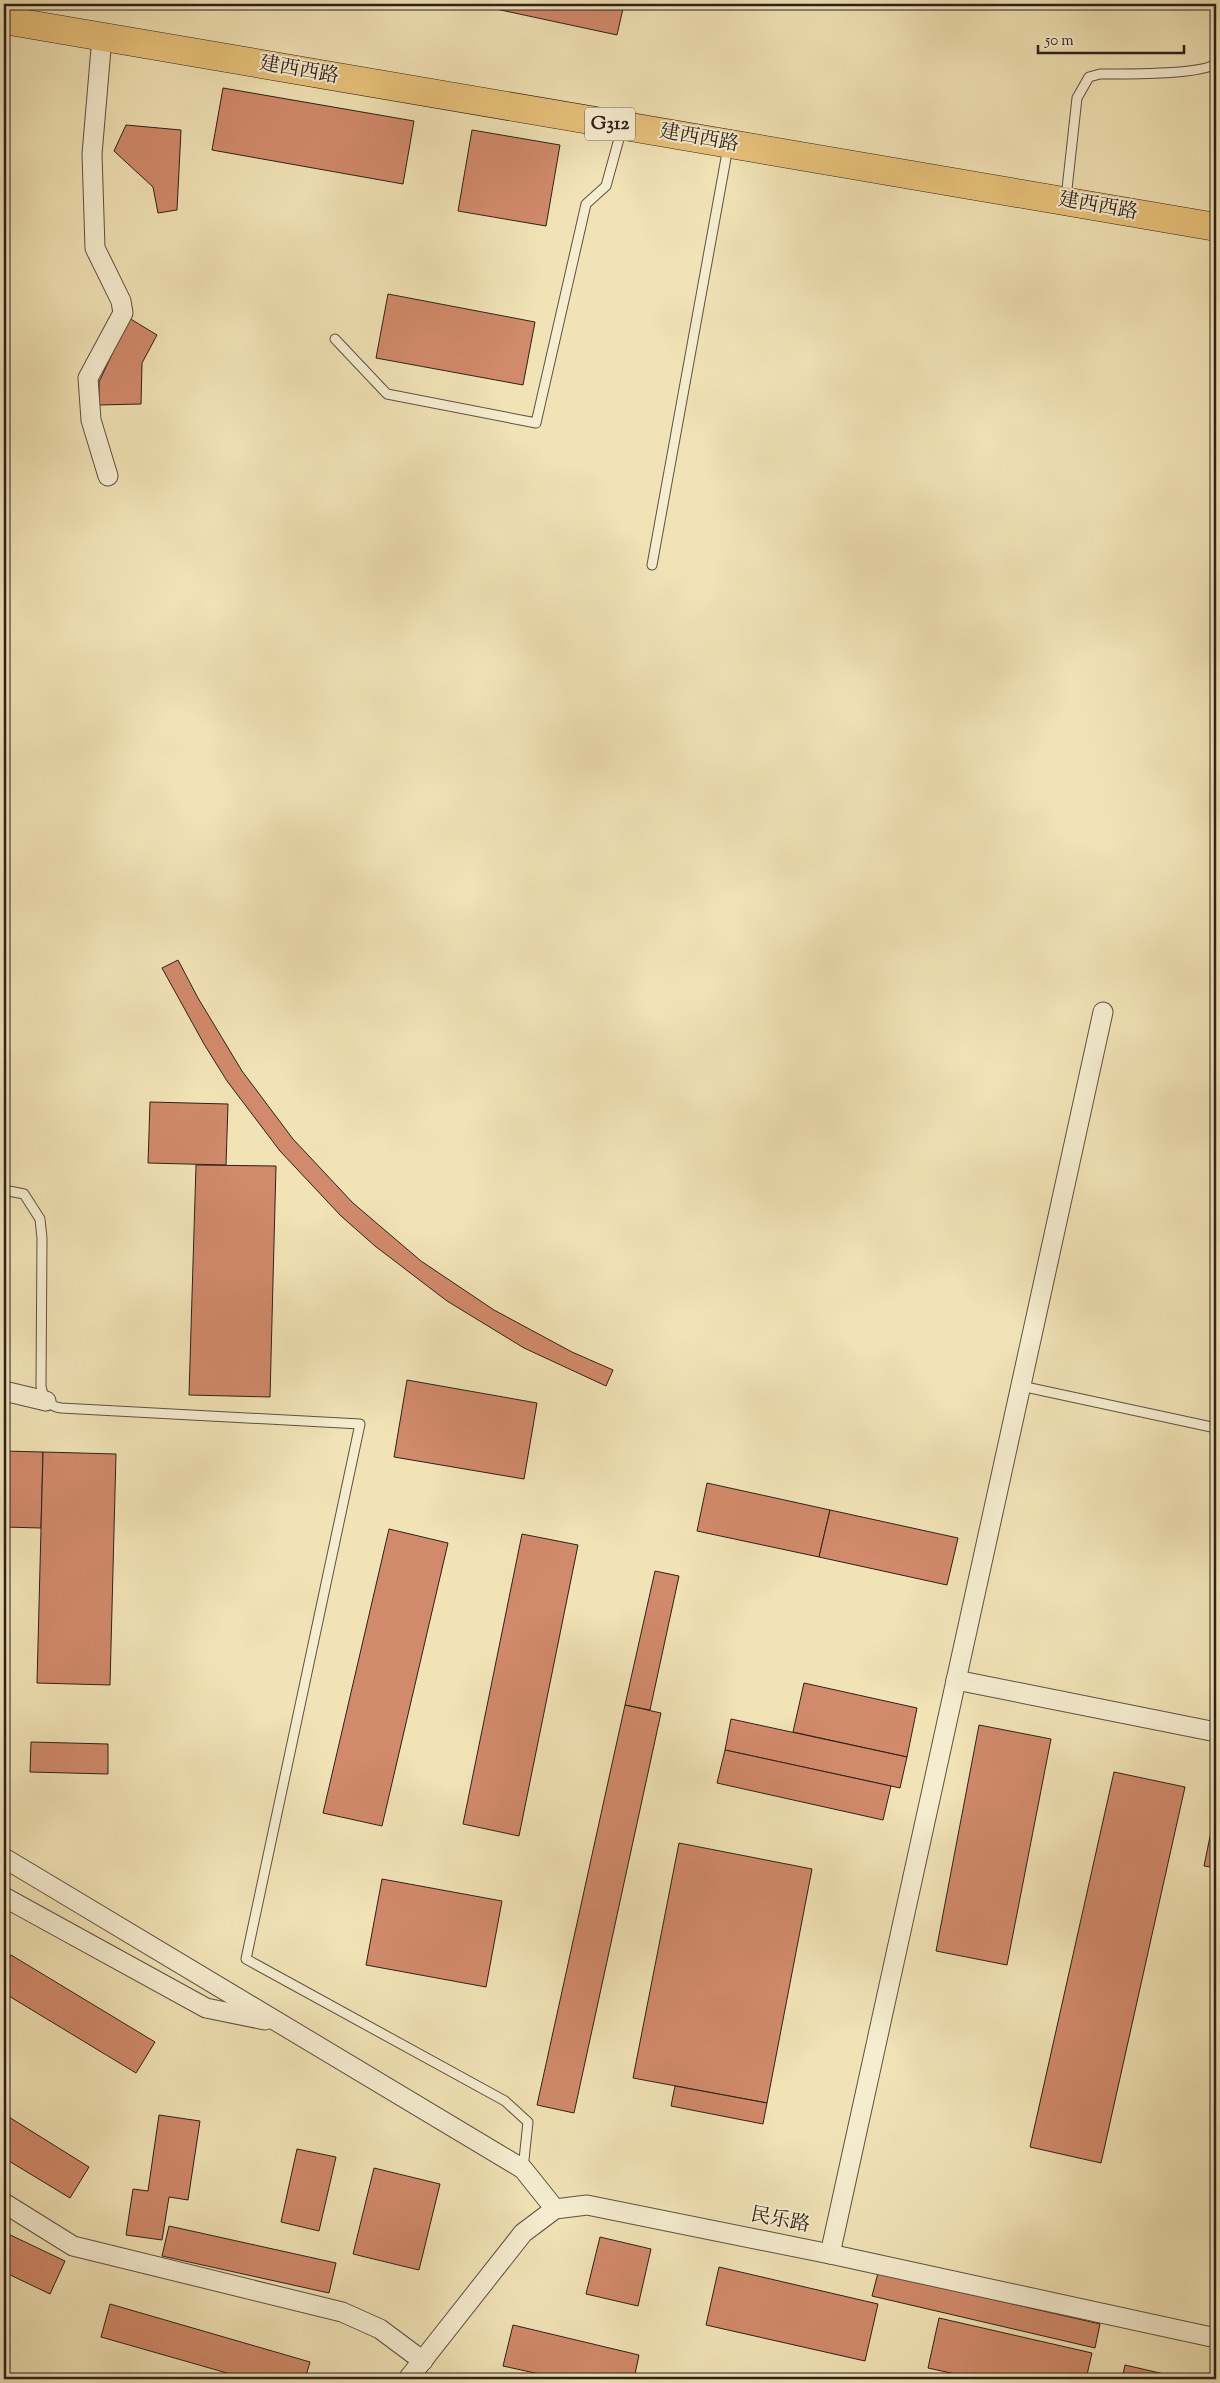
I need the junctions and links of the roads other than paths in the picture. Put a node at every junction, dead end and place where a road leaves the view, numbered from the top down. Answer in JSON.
{"nodes":[{"id":1,"x":4,"y":20,"type":"edge"},
{"id":2,"x":102,"y":38,"type":"junction"},
{"id":3,"x":1216,"y":63,"type":"edge"},
{"id":4,"x":623,"y":126,"type":"junction"},
{"id":5,"x":729,"y":144,"type":"junction"},
{"id":6,"x":1066,"y":201,"type":"junction"},
{"id":7,"x":1216,"y":227,"type":"edge"},
{"id":8,"x":335,"y":339,"type":"dead end"},
{"id":9,"x":108,"y":476,"type":"dead end"},
{"id":10,"x":652,"y":565,"type":"dead end"},
{"id":11,"x":1103,"y":1012,"type":"dead end"},
{"id":12,"x":4,"y":1190,"type":"edge"},
{"id":13,"x":1021,"y":1386,"type":"junction"},
{"id":14,"x":4,"y":1391,"type":"edge"},
{"id":15,"x":46,"y":1401,"type":"junction"},
{"id":16,"x":1216,"y":1428,"type":"edge"},
{"id":17,"x":956,"y":1680,"type":"junction"},
{"id":18,"x":1216,"y":1732,"type":"edge"},
{"id":19,"x":4,"y":1858,"type":"edge"},
{"id":20,"x":5,"y":1900,"type":"edge"},
{"id":21,"x":278,"y":2022,"type":"junction"},
{"id":22,"x":523,"y":2169,"type":"junction"},
{"id":23,"x":4,"y":2203,"type":"edge"},
{"id":24,"x":556,"y":2209,"type":"junction"},
{"id":25,"x":830,"y":2254,"type":"junction"},
{"id":26,"x":1216,"y":2338,"type":"edge"},
{"id":27,"x":423,"y":2361,"type":"junction"},
{"id":28,"x":408,"y":2379,"type":"edge"}],
"edges":[{"from":1,"to":2,"type":"highway","name":"建西西路","number":"G312"},
{"from":2,"to":4,"type":"highway","name":"建西西路","number":"G312"},
{"from":2,"to":9,"type":"street"},
{"from":3,"to":6,"type":"lane"},
{"from":4,"to":5,"type":"highway","name":"建西西路","number":"G312"},
{"from":4,"to":8,"type":"lane"},
{"from":5,"to":6,"type":"highway","name":"建西西路","number":"G312"},
{"from":5,"to":10,"type":"lane"},
{"from":6,"to":7,"type":"highway","name":"建西西路","number":"G312"},
{"from":11,"to":13,"type":"street"},
{"from":12,"to":15,"type":"lane"},
{"from":13,"to":16,"type":"lane"},
{"from":13,"to":17,"type":"street"},
{"from":14,"to":15,"type":"street"},
{"from":15,"to":22,"type":"lane"},
{"from":17,"to":18,"type":"street"},
{"from":17,"to":25,"type":"street"},
{"from":19,"to":21,"type":"street"},
{"from":20,"to":21,"type":"street"},
{"from":21,"to":22,"type":"street"},
{"from":22,"to":24,"type":"street"},
{"from":23,"to":27,"type":"street"},
{"from":24,"to":25,"type":"street","name":"民乐路"},
{"from":24,"to":27,"type":"street","name":"民乐路"},
{"from":25,"to":26,"type":"street","name":"民乐路"},
{"from":27,"to":28,"type":"street","name":"民乐路"}]}
